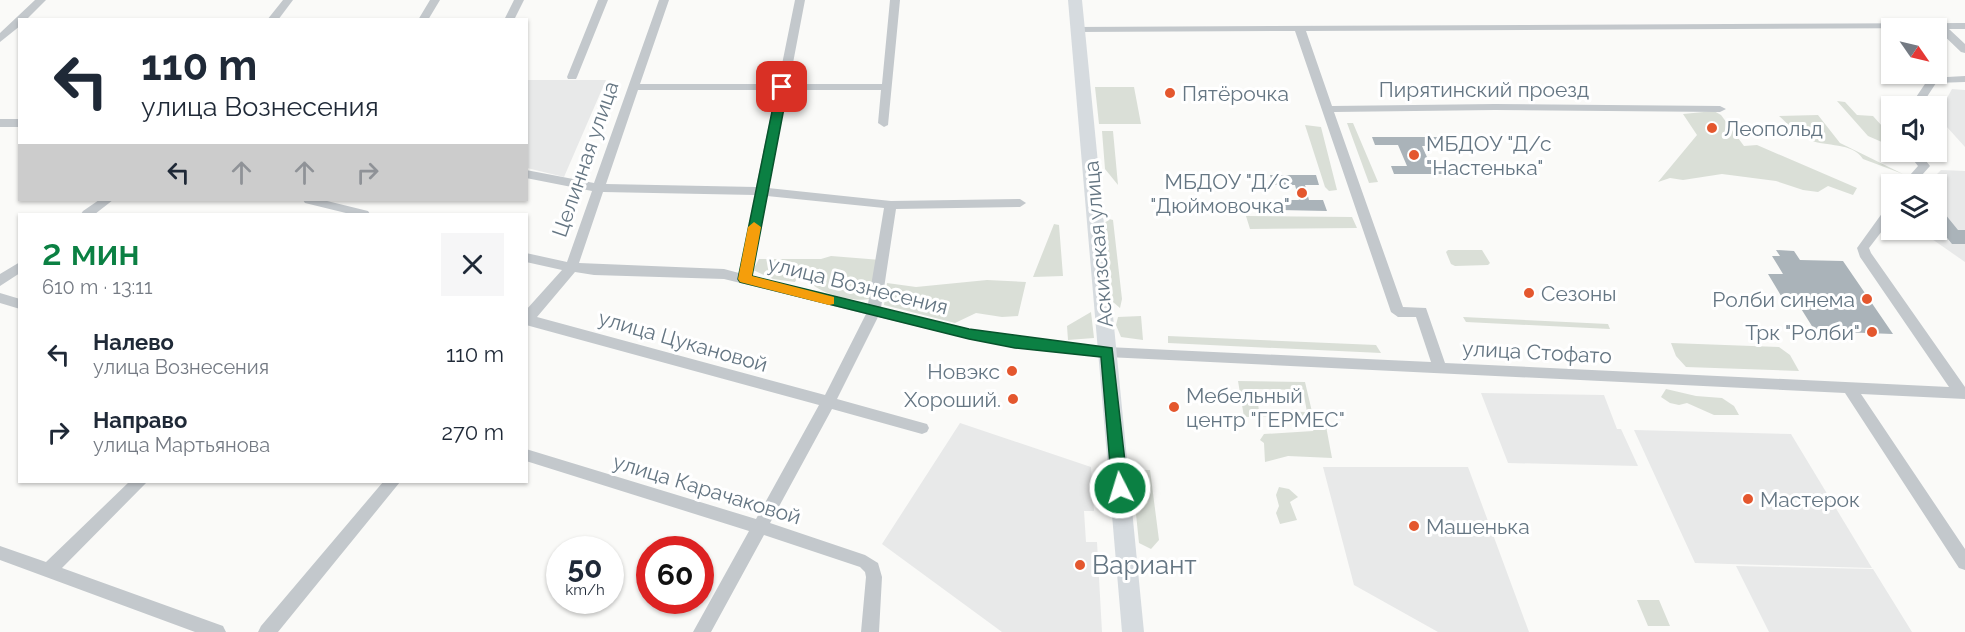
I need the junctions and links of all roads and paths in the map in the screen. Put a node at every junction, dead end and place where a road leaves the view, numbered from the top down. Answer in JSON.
{"nodes":[{"id":1,"x":41,"y":0,"type":"edge"},
{"id":2,"x":288,"y":0,"type":"edge"},
{"id":3,"x":435,"y":0,"type":"edge"},
{"id":4,"x":519,"y":0,"type":"edge"},
{"id":5,"x":603,"y":0,"type":"edge"},
{"id":6,"x":664,"y":0,"type":"edge"},
{"id":7,"x":800,"y":0,"type":"edge"},
{"id":8,"x":895,"y":0,"type":"edge"},
{"id":9,"x":1075,"y":0,"type":"edge"},
{"id":10,"x":22,"y":18,"type":"edge"},
{"id":11,"x":274,"y":18,"type":"edge"},
{"id":12,"x":424,"y":18,"type":"edge"},
{"id":13,"x":510,"y":18,"type":"edge"},
{"id":14,"x":18,"y":22,"type":"edge"},
{"id":15,"x":1965,"y":26,"type":"edge"},
{"id":16,"x":1881,"y":27,"type":"edge"},
{"id":17,"x":1947,"y":27,"type":"edge"},
{"id":18,"x":1077,"y":29,"type":"junction"},
{"id":19,"x":1300,"y":30,"type":"junction"},
{"id":20,"x":1947,"y":33,"type":"edge"},
{"id":21,"x":0,"y":39,"type":"edge"},
{"id":22,"x":1965,"y":50,"type":"edge"},
{"id":23,"x":572,"y":77,"type":"dead end"},
{"id":24,"x":1965,"y":79,"type":"edge"},
{"id":25,"x":634,"y":87,"type":"junction"},
{"id":26,"x":782,"y":87,"type":"junction"},
{"id":27,"x":887,"y":87,"type":"junction"},
{"id":28,"x":1923,"y":96,"type":"edge"},
{"id":29,"x":1328,"y":109,"type":"junction"},
{"id":30,"x":1720,"y":109,"type":"dead end"},
{"id":31,"x":0,"y":123,"type":"edge"},
{"id":32,"x":18,"y":123,"type":"edge"},
{"id":33,"x":884,"y":123,"type":"dead end"},
{"id":34,"x":1921,"y":162,"type":"edge"},
{"id":35,"x":528,"y":174,"type":"edge"},
{"id":36,"x":1917,"y":174,"type":"edge"},
{"id":37,"x":599,"y":188,"type":"junction"},
{"id":38,"x":761,"y":191,"type":"junction"},
{"id":39,"x":106,"y":201,"type":"edge"},
{"id":40,"x":313,"y":201,"type":"edge"},
{"id":41,"x":1020,"y":203,"type":"dead end"},
{"id":42,"x":891,"y":205,"type":"junction"},
{"id":43,"x":88,"y":213,"type":"edge"},
{"id":44,"x":360,"y":213,"type":"edge"},
{"id":45,"x":1881,"y":223,"type":"edge"},
{"id":46,"x":528,"y":257,"type":"edge"},
{"id":47,"x":18,"y":268,"type":"edge"},
{"id":48,"x":571,"y":268,"type":"junction"},
{"id":49,"x":744,"y":279,"type":"junction"},
{"id":50,"x":0,"y":281,"type":"edge"},
{"id":51,"x":0,"y":298,"type":"edge"},
{"id":52,"x":18,"y":303,"type":"edge"},
{"id":53,"x":874,"y":311,"type":"junction"},
{"id":54,"x":528,"y":319,"type":"edge"},
{"id":55,"x":528,"y":320,"type":"edge"},
{"id":56,"x":1107,"y":352,"type":"junction"},
{"id":57,"x":1440,"y":368,"type":"junction"},
{"id":58,"x":1850,"y":387,"type":"junction"},
{"id":59,"x":1963,"y":393,"type":"edge"},
{"id":60,"x":828,"y":403,"type":"junction"},
{"id":61,"x":922,"y":428,"type":"dead end"},
{"id":62,"x":528,"y":456,"type":"edge"},
{"id":63,"x":138,"y":483,"type":"edge"},
{"id":64,"x":391,"y":483,"type":"edge"},
{"id":65,"x":760,"y":527,"type":"junction"},
{"id":66,"x":0,"y":553,"type":"edge"},
{"id":67,"x":1965,"y":563,"type":"edge"},
{"id":68,"x":49,"y":570,"type":"junction"},
{"id":69,"x":217,"y":632,"type":"edge"},
{"id":70,"x":267,"y":632,"type":"edge"},
{"id":71,"x":702,"y":632,"type":"edge"},
{"id":72,"x":870,"y":632,"type":"edge"},
{"id":73,"x":1133,"y":632,"type":"edge"}],
"edges":[{"from":1,"to":10,"type":"street"},
{"from":2,"to":11,"type":"street"},
{"from":3,"to":12,"type":"street"},
{"from":4,"to":13,"type":"street"},
{"from":5,"to":23,"type":"street"},
{"from":6,"to":25,"type":"street","name":"Целинная улица"},
{"from":7,"to":26,"type":"street"},
{"from":8,"to":27,"type":"street"},
{"from":9,"to":18,"type":"main road","name":"Аскизская улица"},
{"from":14,"to":21,"type":"street"},
{"from":15,"to":17,"type":"street"},
{"from":16,"to":19,"type":"street"},
{"from":18,"to":19,"type":"street"},
{"from":18,"to":56,"type":"main road","name":"Аскизская улица"},
{"from":19,"to":29,"type":"street"},
{"from":20,"to":22,"type":"street"},
{"from":24,"to":28,"type":"street"},
{"from":25,"to":26,"type":"street"},
{"from":25,"to":37,"type":"street","name":"Целинная улица"},
{"from":26,"to":27,"type":"street"},
{"from":26,"to":38,"type":"street"},
{"from":27,"to":33,"type":"street"},
{"from":29,"to":30,"type":"street","name":"Пирятинский проезд"},
{"from":29,"to":57,"type":"street"},
{"from":31,"to":32,"type":"street"},
{"from":34,"to":36,"type":"street"},
{"from":35,"to":37,"type":"street"},
{"from":37,"to":38,"type":"street"},
{"from":37,"to":48,"type":"street","name":"Целинная улица"},
{"from":38,"to":42,"type":"street"},
{"from":38,"to":49,"type":"street"},
{"from":39,"to":43,"type":"street"},
{"from":40,"to":44,"type":"street"},
{"from":41,"to":42,"type":"street"},
{"from":42,"to":53,"type":"street"},
{"from":45,"to":59,"type":"street"},
{"from":46,"to":48,"type":"street","name":"улица Вознесения"},
{"from":47,"to":50,"type":"street"},
{"from":48,"to":49,"type":"street","name":"улица Вознесения"},
{"from":48,"to":54,"type":"street","name":"Целинная улица"},
{"from":49,"to":53,"type":"street","name":"улица Вознесения"},
{"from":51,"to":52,"type":"street"},
{"from":53,"to":56,"type":"street","name":"улица Вознесения"},
{"from":53,"to":60,"type":"street"},
{"from":55,"to":60,"type":"street","name":"улица Цукановой"},
{"from":56,"to":57,"type":"street","name":"улица Стофато"},
{"from":56,"to":73,"type":"main road","name":"Аскизская улица"},
{"from":57,"to":58,"type":"street","name":"улица Стофато"},
{"from":58,"to":59,"type":"street","name":"улица Стофато"},
{"from":58,"to":67,"type":"street"},
{"from":60,"to":61,"type":"street","name":"улица Цукановой"},
{"from":60,"to":65,"type":"street"},
{"from":62,"to":65,"type":"street","name":"улица Карачаковой"},
{"from":63,"to":68,"type":"street"},
{"from":64,"to":70,"type":"street"},
{"from":65,"to":71,"type":"street"},
{"from":65,"to":72,"type":"street","name":"улица Карачаковой"},
{"from":66,"to":68,"type":"street"},
{"from":68,"to":69,"type":"street"}]}
